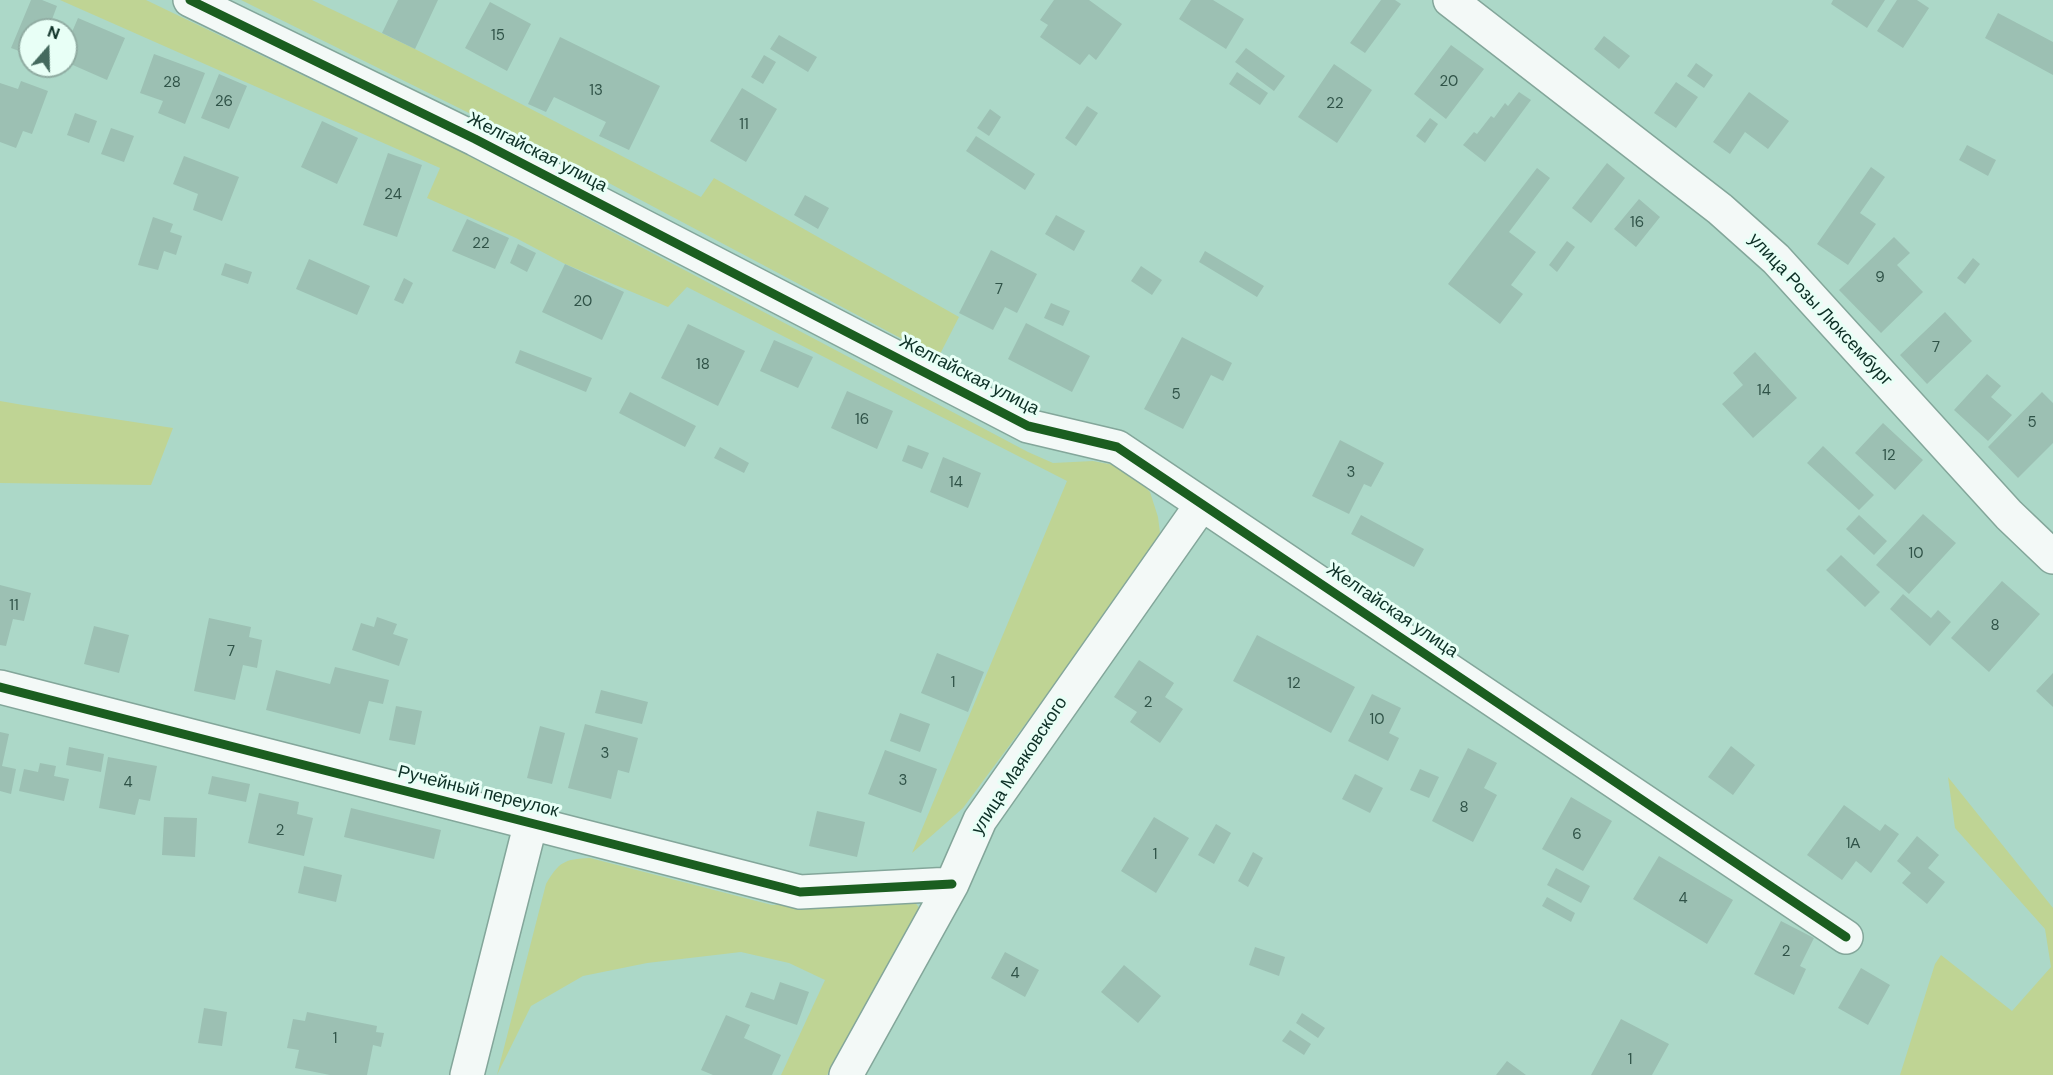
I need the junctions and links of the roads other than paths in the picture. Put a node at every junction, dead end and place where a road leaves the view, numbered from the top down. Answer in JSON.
{"nodes":[{"id":1,"x":190,"y":0,"type":"edge"},
{"id":2,"x":1450,"y":0,"type":"edge"},
{"id":3,"x":1202,"y":504,"type":"junction"},
{"id":4,"x":2053,"y":557,"type":"edge"},
{"id":5,"x":0,"y":687,"type":"edge"},
{"id":6,"x":531,"y":822,"type":"junction"},
{"id":7,"x":952,"y":884,"type":"junction"},
{"id":8,"x":1846,"y":937,"type":"dead end"},
{"id":9,"x":466,"y":1075,"type":"edge"},
{"id":10,"x":846,"y":1075,"type":"edge"}],
"edges":[{"from":1,"to":3,"type":"street","name":"Желгайская улица"},
{"from":2,"to":4,"type":"street","name":"улица Розы Люксембург"},
{"from":3,"to":7,"type":"street","name":"улица Маяковского"},
{"from":3,"to":8,"type":"street","name":"Желгайская улица"},
{"from":5,"to":6,"type":"street","name":"Ручейный переулок"},
{"from":6,"to":7,"type":"street","name":"Ручейный переулок"},
{"from":6,"to":9,"type":"street"},
{"from":7,"to":10,"type":"street","name":"улица Маяковского"}]}
